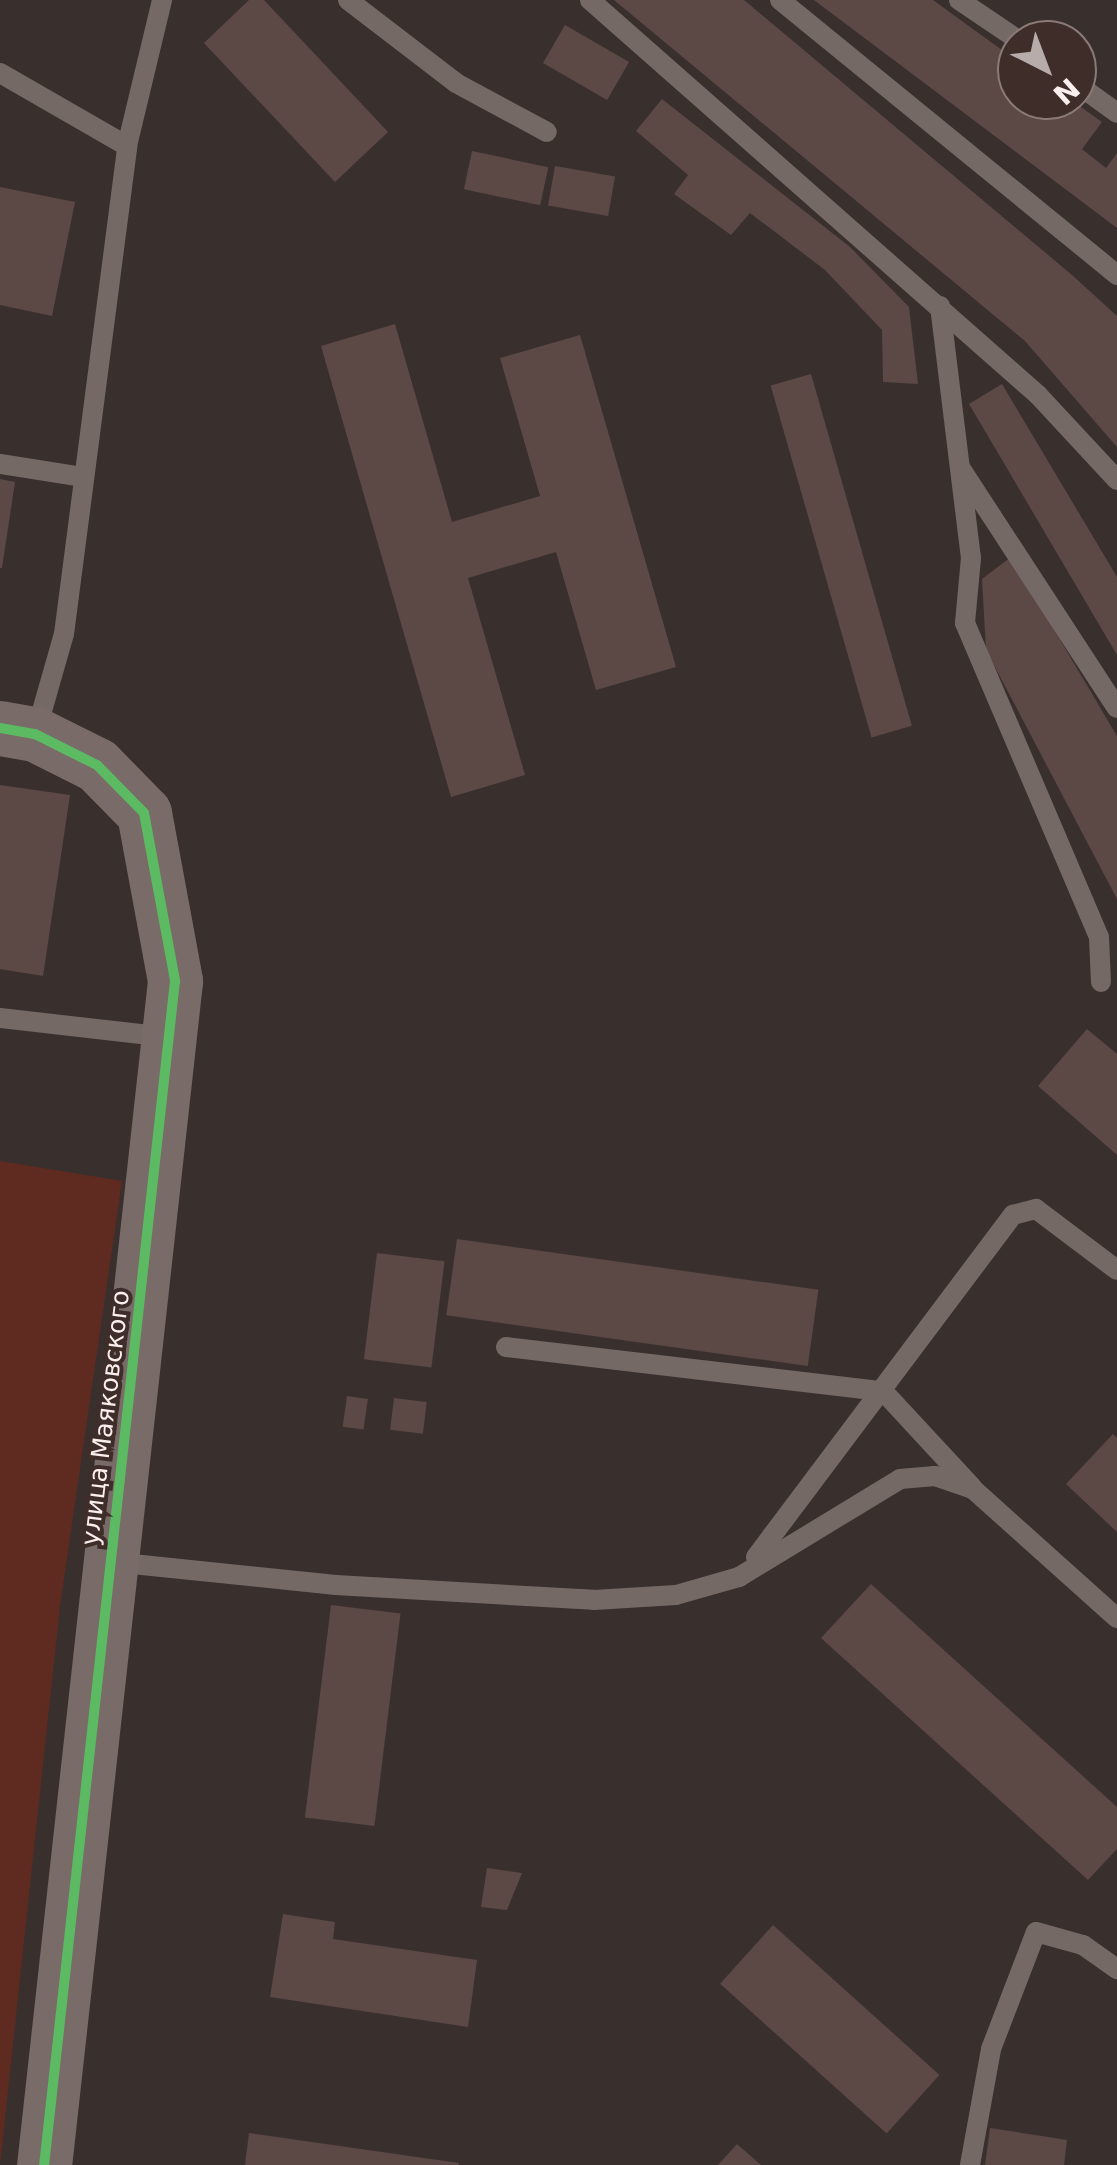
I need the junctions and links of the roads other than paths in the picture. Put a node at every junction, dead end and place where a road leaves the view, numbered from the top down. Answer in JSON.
{"nodes":[{"id":1,"x":162,"y":0,"type":"edge"},
{"id":2,"x":348,"y":0,"type":"edge"},
{"id":3,"x":590,"y":0,"type":"edge"},
{"id":4,"x":780,"y":0,"type":"edge"},
{"id":5,"x":959,"y":0,"type":"edge"},
{"id":6,"x":997,"y":26,"type":"edge"},
{"id":7,"x":0,"y":73,"type":"edge"},
{"id":8,"x":547,"y":132,"type":"dead end"},
{"id":9,"x":127,"y":146,"type":"junction"},
{"id":10,"x":1117,"y":275,"type":"edge"},
{"id":11,"x":940,"y":306,"type":"junction"},
{"id":12,"x":0,"y":464,"type":"edge"},
{"id":13,"x":960,"y":468,"type":"junction"},
{"id":14,"x":82,"y":477,"type":"junction"},
{"id":15,"x":1117,"y":480,"type":"edge"},
{"id":16,"x":1117,"y":708,"type":"edge"},
{"id":17,"x":18,"y":731,"type":"edge"},
{"id":18,"x":1100,"y":982,"type":"dead end"},
{"id":19,"x":0,"y":1018,"type":"edge"},
{"id":20,"x":169,"y":1037,"type":"junction"},
{"id":21,"x":1117,"y":1270,"type":"edge"},
{"id":22,"x":506,"y":1347,"type":"dead end"},
{"id":23,"x":883,"y":1391,"type":"junction"},
{"id":24,"x":973,"y":1488,"type":"junction"},
{"id":25,"x":110,"y":1561,"type":"junction"},
{"id":26,"x":739,"y":1577,"type":"junction"},
{"id":27,"x":1117,"y":1618,"type":"edge"},
{"id":28,"x":1117,"y":1969,"type":"edge"},
{"id":29,"x":44,"y":2165,"type":"edge"},
{"id":30,"x":970,"y":2165,"type":"edge"}],
"edges":[{"from":1,"to":9,"type":"lane"},
{"from":2,"to":8,"type":"lane"},
{"from":3,"to":11,"type":"lane"},
{"from":4,"to":10,"type":"lane"},
{"from":5,"to":6,"type":"lane"},
{"from":7,"to":9,"type":"lane"},
{"from":9,"to":14,"type":"lane"},
{"from":11,"to":13,"type":"lane"},
{"from":11,"to":15,"type":"lane"},
{"from":12,"to":14,"type":"lane"},
{"from":13,"to":16,"type":"lane"},
{"from":13,"to":18,"type":"lane"},
{"from":14,"to":17,"type":"lane"},
{"from":17,"to":20,"type":"street","name":"улица Маяковского"},
{"from":19,"to":20,"type":"lane"},
{"from":20,"to":25,"type":"street","name":"улица Маяковского"},
{"from":21,"to":23,"type":"lane"},
{"from":22,"to":23,"type":"lane"},
{"from":23,"to":24,"type":"lane"},
{"from":23,"to":26,"type":"lane"},
{"from":24,"to":26,"type":"lane"},
{"from":24,"to":27,"type":"lane"},
{"from":25,"to":26,"type":"lane"},
{"from":25,"to":29,"type":"street","name":"улица Маяковского"},
{"from":28,"to":30,"type":"lane"}]}
